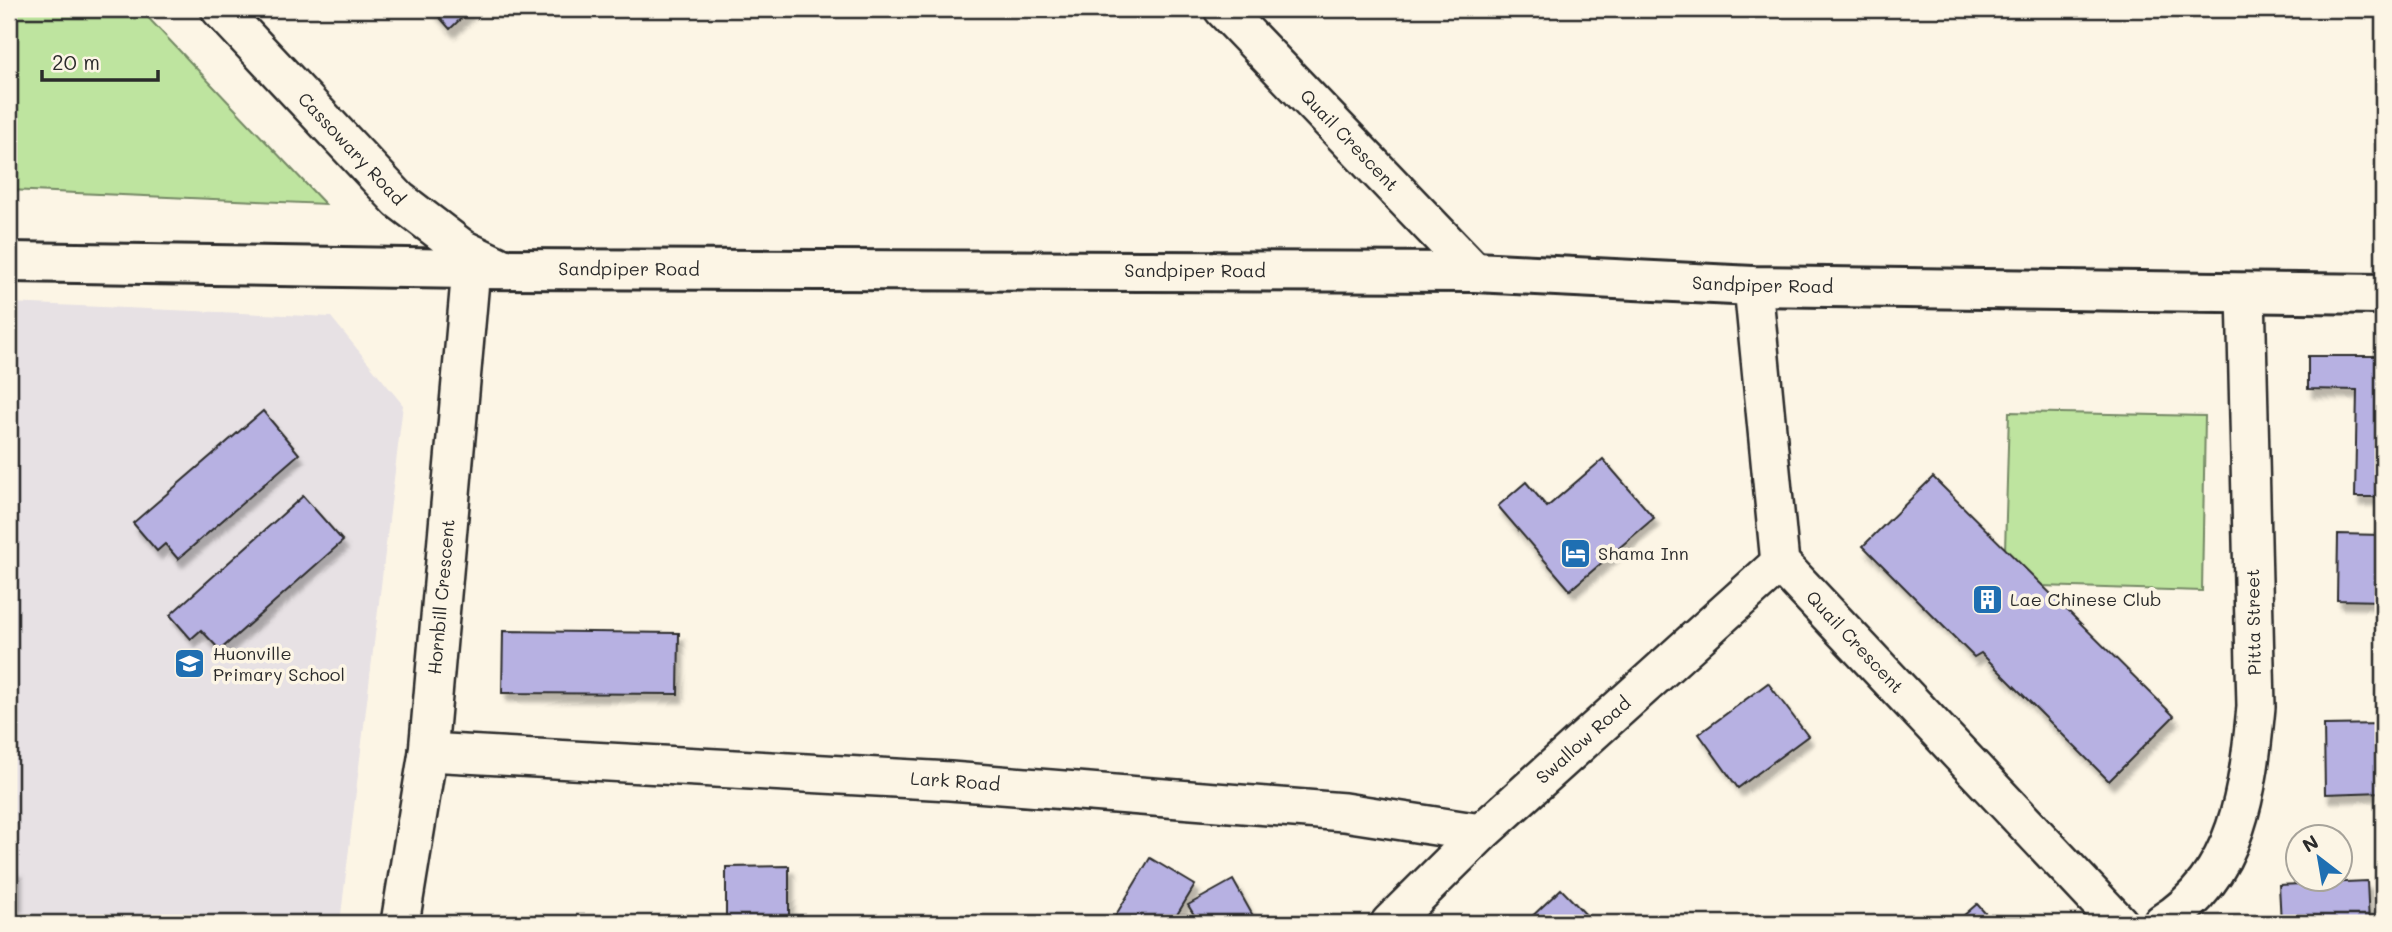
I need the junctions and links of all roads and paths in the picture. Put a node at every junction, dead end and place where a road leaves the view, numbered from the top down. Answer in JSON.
{"nodes":[{"id":1,"x":220,"y":9,"type":"edge"},
{"id":2,"x":1223,"y":9,"type":"edge"},
{"id":3,"x":9,"y":262,"type":"edge"},
{"id":4,"x":487,"y":268,"type":"junction"},
{"id":5,"x":1475,"y":272,"type":"junction"},
{"id":6,"x":1752,"y":286,"type":"junction"},
{"id":7,"x":2246,"y":292,"type":"junction"},
{"id":8,"x":2383,"y":294,"type":"edge"},
{"id":9,"x":1780,"y":563,"type":"junction"},
{"id":10,"x":428,"y":752,"type":"junction"},
{"id":11,"x":1481,"y":833,"type":"junction"},
{"id":12,"x":400,"y":923,"type":"edge"},
{"id":13,"x":1390,"y":923,"type":"edge"},
{"id":14,"x":2119,"y":923,"type":"edge"},
{"id":15,"x":2162,"y":923,"type":"edge"}],
"edges":[{"from":1,"to":4,"type":"street","name":"Cassowary Road"},
{"from":2,"to":5,"type":"street","name":"Quail Crescent"},
{"from":3,"to":4,"type":"street","name":"Sandpiper Road"},
{"from":4,"to":5,"type":"street","name":"Sandpiper Road"},
{"from":4,"to":10,"type":"street","name":"Hornbill Crescent"},
{"from":5,"to":6,"type":"street","name":"Sandpiper Road"},
{"from":6,"to":7,"type":"street","name":"Sandpiper Road"},
{"from":6,"to":9,"type":"street"},
{"from":7,"to":8,"type":"street","name":"Sandpiper Road"},
{"from":7,"to":15,"type":"street","name":"Pitta Street"},
{"from":9,"to":11,"type":"street","name":"Swallow Road"},
{"from":9,"to":14,"type":"street","name":"Quail Crescent"},
{"from":10,"to":11,"type":"street","name":"Lark Road"},
{"from":10,"to":12,"type":"street","name":"Hornbill Crescent"},
{"from":11,"to":13,"type":"street","name":"Swallow Road"}]}
